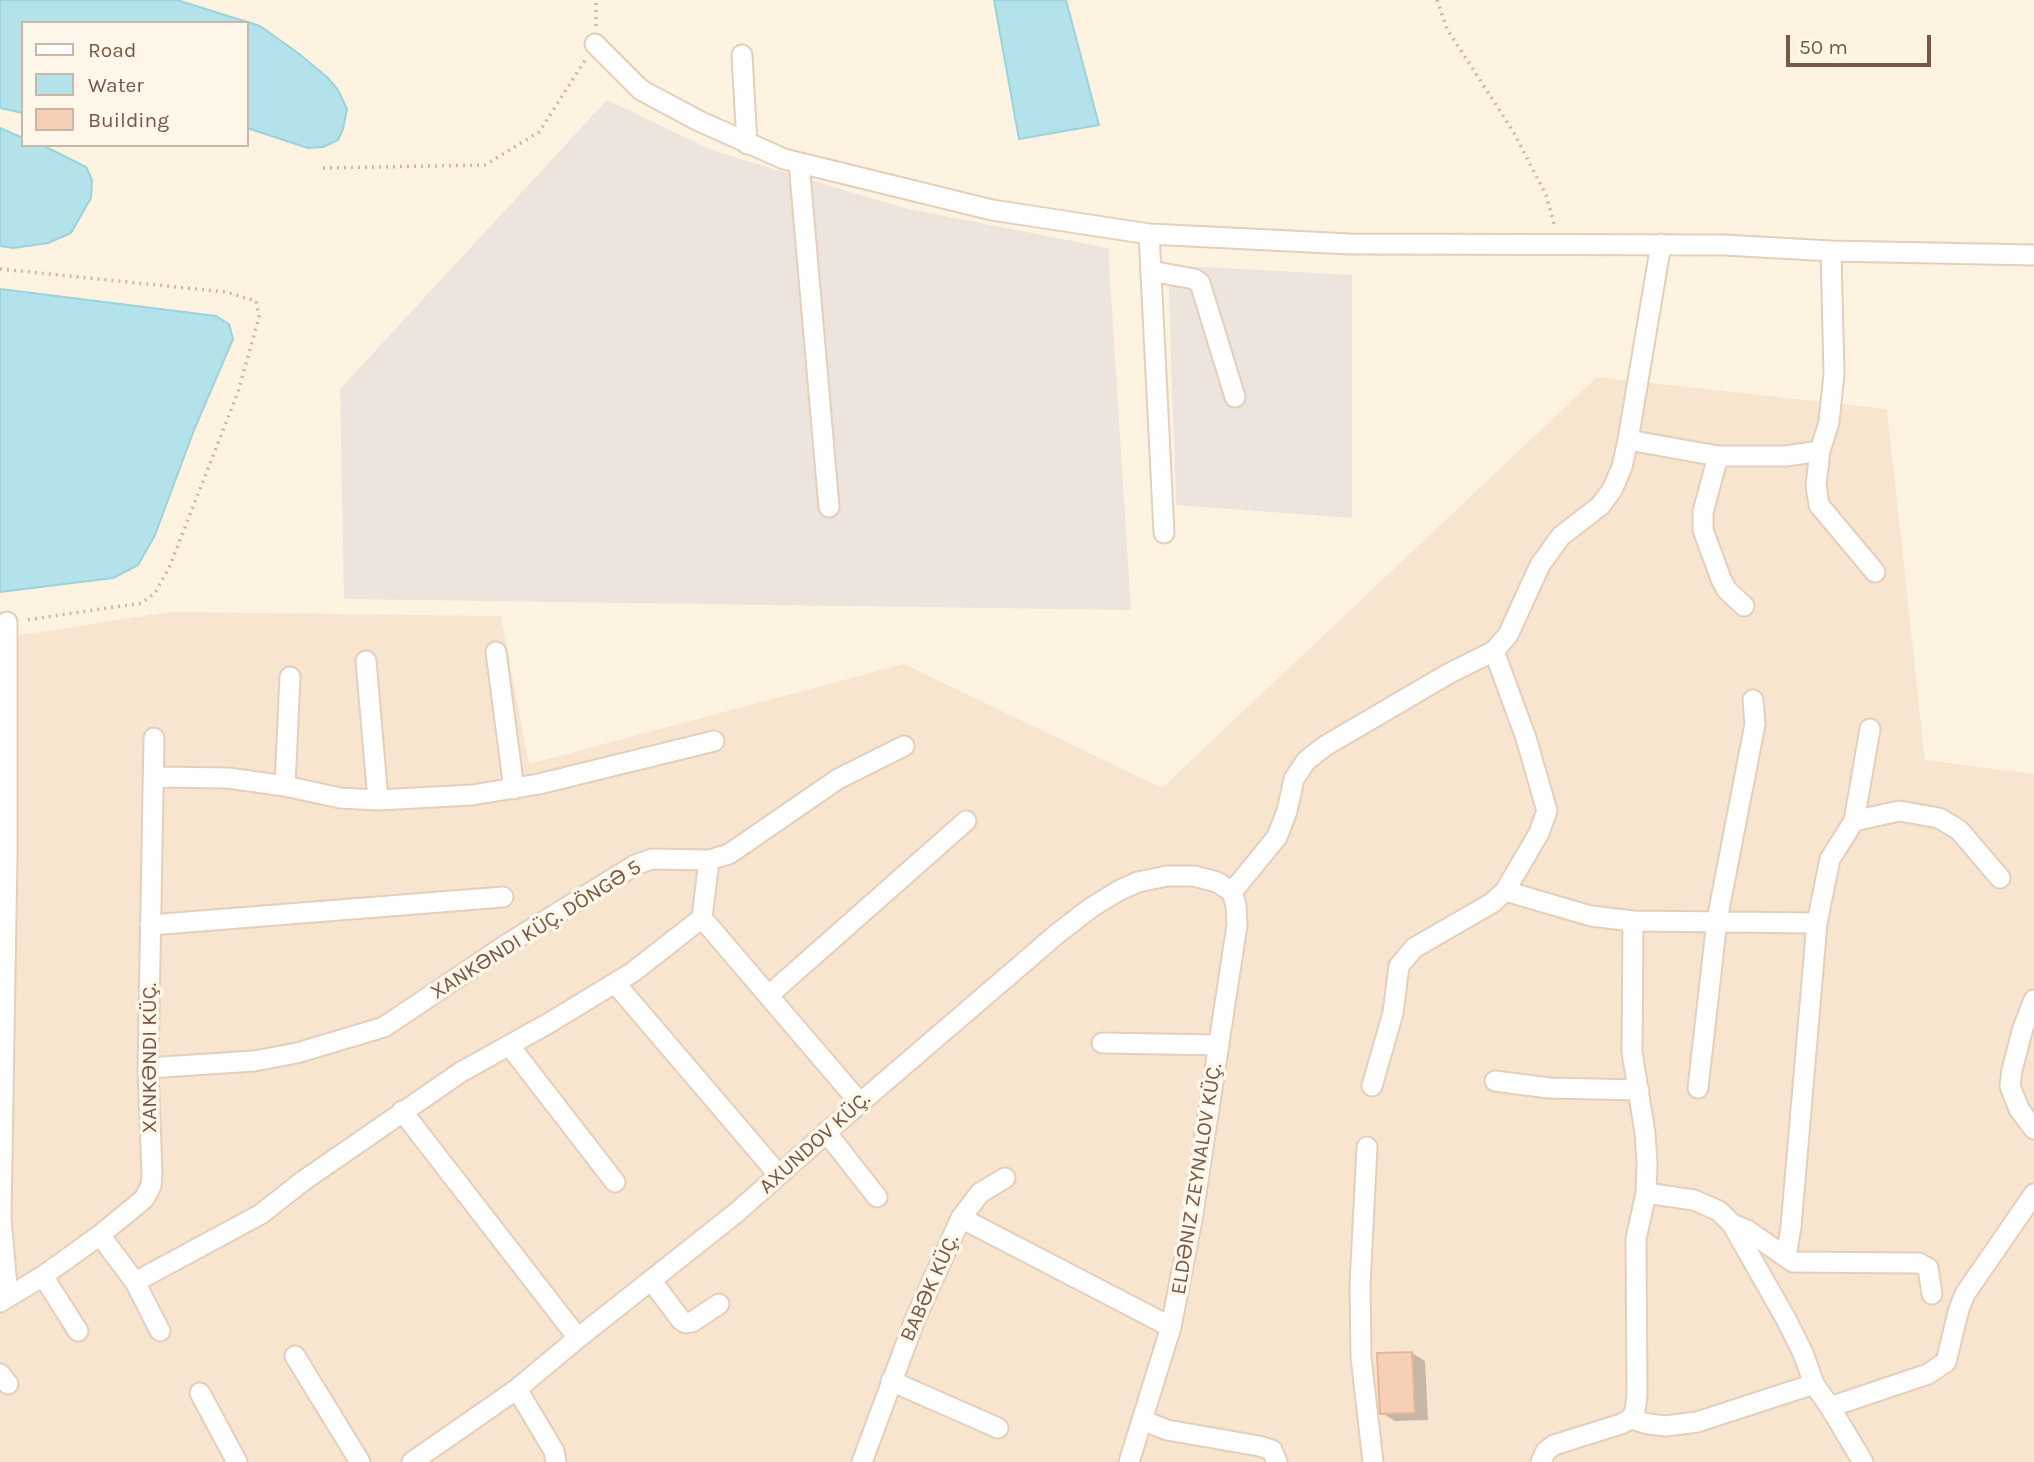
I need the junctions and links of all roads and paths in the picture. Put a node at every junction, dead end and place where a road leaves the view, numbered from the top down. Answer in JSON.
{"nodes":[{"id":1,"x":596,"y":0,"type":"edge"},
{"id":2,"x":1437,"y":0,"type":"edge"},
{"id":3,"x":596,"y":44,"type":"junction"},
{"id":4,"x":743,"y":55,"type":"dead end"},
{"id":5,"x":747,"y":144,"type":"junction"},
{"id":6,"x":799,"y":163,"type":"junction"},
{"id":7,"x":323,"y":168,"type":"dead end"},
{"id":8,"x":1149,"y":234,"type":"junction"},
{"id":9,"x":1556,"y":243,"type":"junction"},
{"id":10,"x":1661,"y":244,"type":"junction"},
{"id":11,"x":1831,"y":251,"type":"junction"},
{"id":12,"x":2034,"y":255,"type":"edge"},
{"id":13,"x":0,"y":269,"type":"edge"},
{"id":14,"x":1151,"y":271,"type":"junction"},
{"id":15,"x":1235,"y":397,"type":"dead end"},
{"id":16,"x":1628,"y":440,"type":"junction"},
{"id":17,"x":1820,"y":451,"type":"junction"},
{"id":18,"x":1718,"y":456,"type":"junction"},
{"id":19,"x":829,"y":507,"type":"dead end"},
{"id":20,"x":1164,"y":533,"type":"dead end"},
{"id":21,"x":1875,"y":572,"type":"dead end"},
{"id":22,"x":1744,"y":606,"type":"dead end"},
{"id":23,"x":7,"y":622,"type":"joint"},
{"id":24,"x":1494,"y":651,"type":"junction"},
{"id":25,"x":496,"y":652,"type":"dead end"},
{"id":26,"x":366,"y":662,"type":"dead end"},
{"id":27,"x":290,"y":677,"type":"dead end"},
{"id":28,"x":1753,"y":699,"type":"dead end"},
{"id":29,"x":1870,"y":729,"type":"dead end"},
{"id":30,"x":154,"y":738,"type":"dead end"},
{"id":31,"x":714,"y":741,"type":"dead end"},
{"id":32,"x":904,"y":746,"type":"dead end"},
{"id":33,"x":153,"y":777,"type":"junction"},
{"id":34,"x":285,"y":786,"type":"junction"},
{"id":35,"x":514,"y":789,"type":"junction"},
{"id":36,"x":378,"y":800,"type":"junction"},
{"id":37,"x":966,"y":821,"type":"dead end"},
{"id":38,"x":1854,"y":821,"type":"junction"},
{"id":39,"x":709,"y":860,"type":"junction"},
{"id":40,"x":2000,"y":878,"type":"dead end"},
{"id":41,"x":1505,"y":891,"type":"junction"},
{"id":42,"x":1232,"y":892,"type":"junction"},
{"id":43,"x":502,"y":897,"type":"dead end"},
{"id":44,"x":702,"y":918,"type":"junction"},
{"id":45,"x":1717,"y":920,"type":"junction"},
{"id":46,"x":1633,"y":921,"type":"junction"},
{"id":47,"x":1817,"y":923,"type":"junction"},
{"id":48,"x":150,"y":925,"type":"junction"},
{"id":49,"x":615,"y":983,"type":"junction"},
{"id":50,"x":769,"y":995,"type":"junction"},
{"id":51,"x":2034,"y":1000,"type":"edge"},
{"id":52,"x":1102,"y":1043,"type":"dead end"},
{"id":53,"x":509,"y":1045,"type":"junction"},
{"id":54,"x":1219,"y":1045,"type":"junction"},
{"id":55,"x":148,"y":1068,"type":"junction"},
{"id":56,"x":1495,"y":1081,"type":"dead end"},
{"id":57,"x":1372,"y":1086,"type":"dead end"},
{"id":58,"x":1698,"y":1088,"type":"dead end"},
{"id":59,"x":1639,"y":1090,"type":"junction"},
{"id":60,"x":860,"y":1103,"type":"junction"},
{"id":61,"x":402,"y":1111,"type":"junction"},
{"id":62,"x":2034,"y":1129,"type":"edge"},
{"id":63,"x":826,"y":1132,"type":"junction"},
{"id":64,"x":1367,"y":1147,"type":"dead end"},
{"id":65,"x":778,"y":1174,"type":"junction"},
{"id":66,"x":1004,"y":1178,"type":"dead end"},
{"id":67,"x":615,"y":1182,"type":"dead end"},
{"id":68,"x":1646,"y":1193,"type":"junction"},
{"id":69,"x":2034,"y":1194,"type":"edge"},
{"id":70,"x":877,"y":1197,"type":"dead end"},
{"id":71,"x":961,"y":1218,"type":"junction"},
{"id":72,"x":1732,"y":1224,"type":"junction"},
{"id":73,"x":100,"y":1235,"type":"junction"},
{"id":74,"x":1786,"y":1257,"type":"junction"},
{"id":75,"x":43,"y":1276,"type":"junction"},
{"id":76,"x":651,"y":1280,"type":"junction"},
{"id":77,"x":135,"y":1282,"type":"junction"},
{"id":78,"x":1932,"y":1294,"type":"dead end"},
{"id":79,"x":4,"y":1299,"type":"edge"},
{"id":80,"x":719,"y":1304,"type":"dead end"},
{"id":81,"x":1171,"y":1327,"type":"junction"},
{"id":82,"x":78,"y":1331,"type":"dead end"},
{"id":83,"x":160,"y":1331,"type":"dead end"},
{"id":84,"x":578,"y":1338,"type":"junction"},
{"id":85,"x":295,"y":1356,"type":"dead end"},
{"id":86,"x":891,"y":1381,"type":"junction"},
{"id":87,"x":1814,"y":1384,"type":"junction"},
{"id":88,"x":517,"y":1389,"type":"junction"},
{"id":89,"x":200,"y":1393,"type":"dead end"},
{"id":90,"x":1830,"y":1407,"type":"junction"},
{"id":91,"x":1631,"y":1419,"type":"junction"},
{"id":92,"x":1142,"y":1420,"type":"junction"},
{"id":93,"x":998,"y":1428,"type":"dead end"},
{"id":94,"x":237,"y":1462,"type":"edge"},
{"id":95,"x":360,"y":1462,"type":"edge"},
{"id":96,"x":412,"y":1462,"type":"edge"},
{"id":97,"x":556,"y":1462,"type":"edge"},
{"id":98,"x":862,"y":1462,"type":"edge"},
{"id":99,"x":1129,"y":1462,"type":"edge"},
{"id":100,"x":1277,"y":1462,"type":"edge"},
{"id":101,"x":1373,"y":1462,"type":"edge"},
{"id":102,"x":1541,"y":1462,"type":"edge"},
{"id":103,"x":1863,"y":1462,"type":"edge"}],
"edges":[{"from":1,"to":3,"type":"path"},
{"from":2,"to":9,"type":"path"},
{"from":3,"to":5,"type":"street"},
{"from":3,"to":7,"type":"path"},
{"from":4,"to":5,"type":"street"},
{"from":5,"to":6,"type":"street"},
{"from":6,"to":8,"type":"street"},
{"from":6,"to":19,"type":"street"},
{"from":8,"to":9,"type":"street"},
{"from":8,"to":14,"type":"street"},
{"from":9,"to":10,"type":"street"},
{"from":10,"to":11,"type":"street"},
{"from":10,"to":16,"type":"street"},
{"from":11,"to":12,"type":"street"},
{"from":11,"to":17,"type":"street"},
{"from":13,"to":23,"type":"path"},
{"from":14,"to":15,"type":"street"},
{"from":14,"to":20,"type":"street"},
{"from":16,"to":18,"type":"street"},
{"from":16,"to":24,"type":"street"},
{"from":17,"to":18,"type":"street"},
{"from":17,"to":21,"type":"street"},
{"from":18,"to":22,"type":"street"},
{"from":23,"to":79,"type":"street"},
{"from":24,"to":41,"type":"street"},
{"from":24,"to":42,"type":"street"},
{"from":25,"to":35,"type":"street"},
{"from":26,"to":36,"type":"street"},
{"from":27,"to":34,"type":"street"},
{"from":28,"to":45,"type":"street"},
{"from":29,"to":38,"type":"street"},
{"from":30,"to":33,"type":"street","name":"XANKƏNDI KÜÇ."},
{"from":31,"to":35,"type":"street"},
{"from":32,"to":39,"type":"street","name":"XANKƏNDI KÜÇ. DÖNGƏ 5"},
{"from":33,"to":34,"type":"street"},
{"from":33,"to":48,"type":"street","name":"XANKƏNDI KÜÇ."},
{"from":34,"to":36,"type":"street"},
{"from":35,"to":36,"type":"street"},
{"from":37,"to":50,"type":"street"},
{"from":38,"to":40,"type":"street"},
{"from":38,"to":47,"type":"street"},
{"from":39,"to":44,"type":"street"},
{"from":39,"to":55,"type":"street","name":"XANKƏNDI KÜÇ. DÖNGƏ 5"},
{"from":41,"to":46,"type":"street"},
{"from":41,"to":57,"type":"street"},
{"from":42,"to":54,"type":"street","name":"ELDƏNIZ ZEYNALOV KÜÇ."},
{"from":42,"to":60,"type":"street","name":"AXUNDOV KÜÇ."},
{"from":43,"to":48,"type":"street"},
{"from":44,"to":49,"type":"street"},
{"from":44,"to":50,"type":"street"},
{"from":45,"to":46,"type":"street"},
{"from":45,"to":47,"type":"street"},
{"from":45,"to":58,"type":"street"},
{"from":46,"to":59,"type":"street"},
{"from":47,"to":74,"type":"street"},
{"from":48,"to":55,"type":"street","name":"XANKƏNDI KÜÇ."},
{"from":49,"to":53,"type":"street"},
{"from":49,"to":65,"type":"street"},
{"from":50,"to":60,"type":"street"},
{"from":51,"to":62,"type":"street"},
{"from":52,"to":54,"type":"street"},
{"from":53,"to":61,"type":"street"},
{"from":53,"to":67,"type":"street"},
{"from":54,"to":81,"type":"street","name":"ELDƏNIZ ZEYNALOV KÜÇ."},
{"from":55,"to":73,"type":"street","name":"XANKƏNDI KÜÇ."},
{"from":56,"to":59,"type":"street"},
{"from":59,"to":68,"type":"street"},
{"from":60,"to":63,"type":"street","name":"AXUNDOV KÜÇ."},
{"from":61,"to":77,"type":"street"},
{"from":61,"to":84,"type":"street"},
{"from":63,"to":65,"type":"street","name":"AXUNDOV KÜÇ."},
{"from":63,"to":70,"type":"street"},
{"from":64,"to":101,"type":"street"},
{"from":65,"to":76,"type":"street","name":"AXUNDOV KÜÇ."},
{"from":66,"to":71,"type":"street"},
{"from":68,"to":72,"type":"street"},
{"from":68,"to":91,"type":"street"},
{"from":69,"to":90,"type":"street"},
{"from":71,"to":81,"type":"street","name":"BABƏK KÜÇ."},
{"from":71,"to":86,"type":"street","name":"BABƏK KÜÇ."},
{"from":72,"to":74,"type":"street"},
{"from":72,"to":87,"type":"street"},
{"from":73,"to":75,"type":"street","name":"XANKƏNDI KÜÇ."},
{"from":73,"to":77,"type":"street"},
{"from":74,"to":78,"type":"street"},
{"from":75,"to":79,"type":"street","name":"XANKƏNDI KÜÇ."},
{"from":75,"to":82,"type":"street"},
{"from":76,"to":80,"type":"street"},
{"from":76,"to":84,"type":"street","name":"AXUNDOV KÜÇ."},
{"from":77,"to":83,"type":"street"},
{"from":81,"to":92,"type":"street","name":"ELDƏNIZ ZEYNALOV KÜÇ."},
{"from":84,"to":88,"type":"street","name":"AXUNDOV KÜÇ."},
{"from":85,"to":95,"type":"street"},
{"from":86,"to":93,"type":"street"},
{"from":86,"to":98,"type":"street","name":"BABƏK KÜÇ."},
{"from":87,"to":90,"type":"street"},
{"from":87,"to":91,"type":"street"},
{"from":88,"to":96,"type":"street","name":"AXUNDOV KÜÇ."},
{"from":88,"to":97,"type":"street"},
{"from":89,"to":94,"type":"street"},
{"from":90,"to":103,"type":"street"},
{"from":91,"to":102,"type":"street"},
{"from":92,"to":99,"type":"street","name":"ELDƏNIZ ZEYNALOV KÜÇ."},
{"from":92,"to":100,"type":"street"}]}
